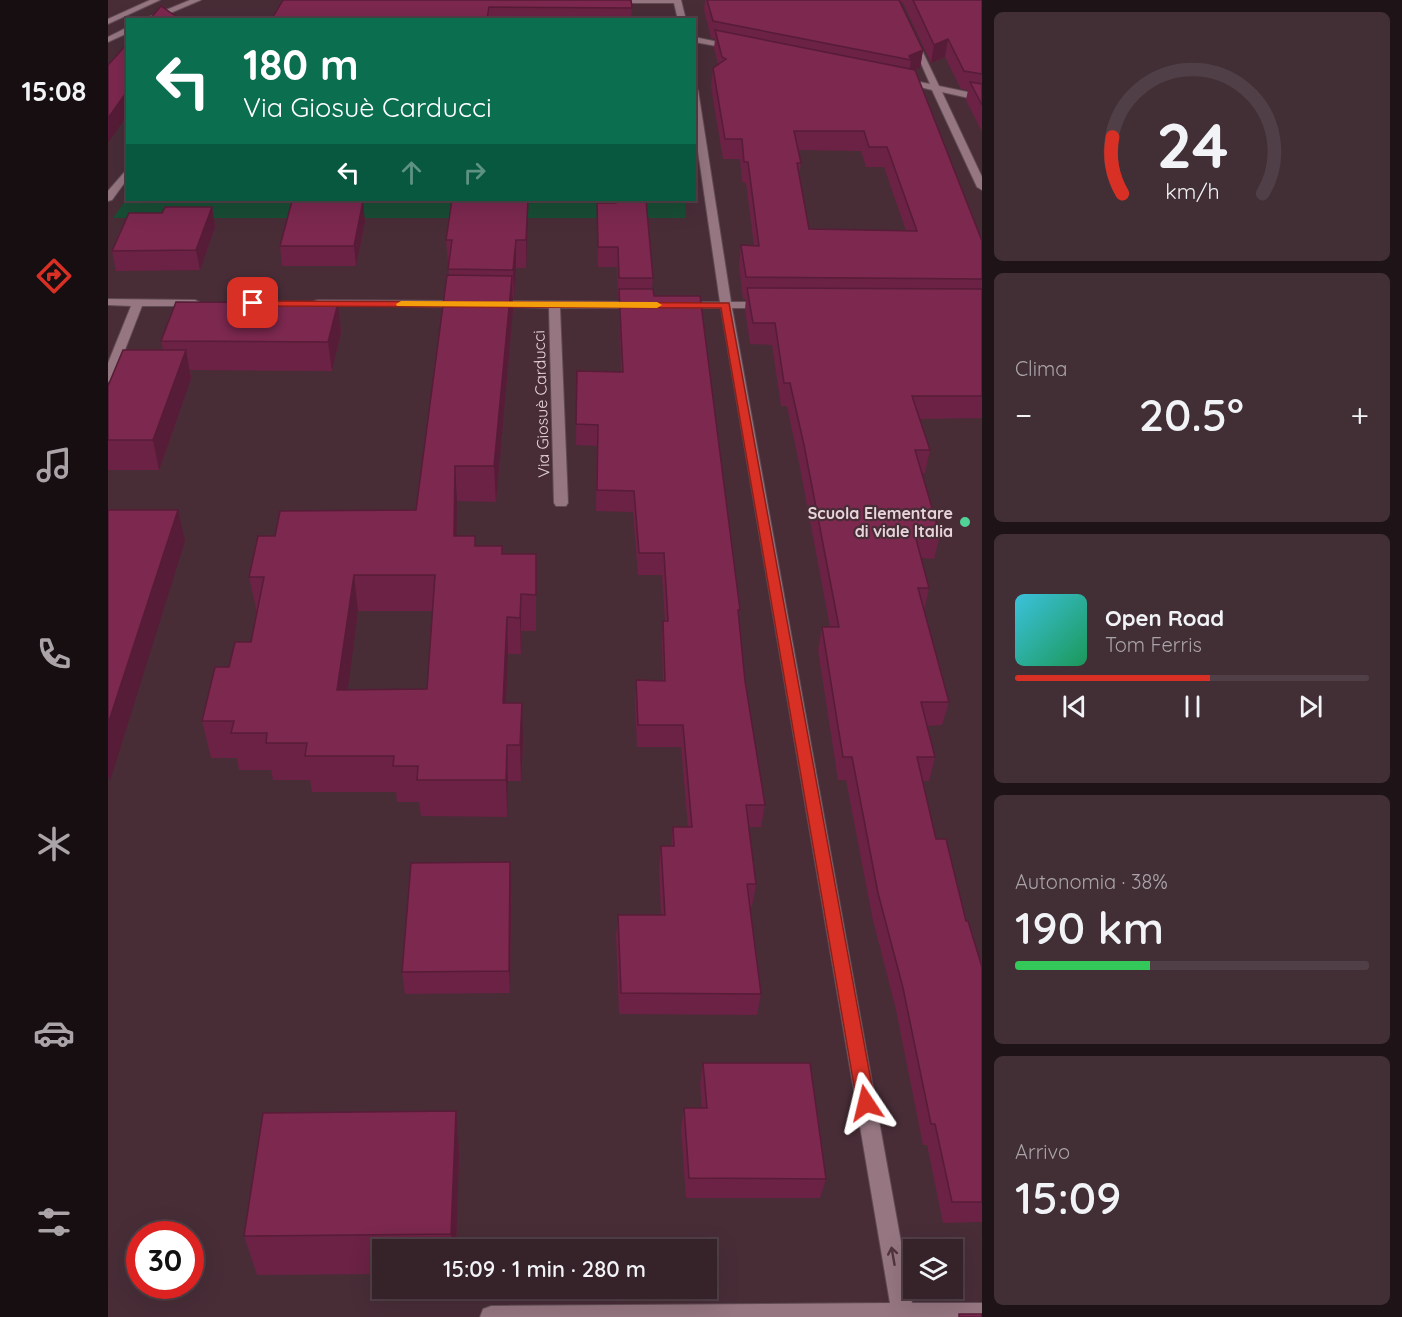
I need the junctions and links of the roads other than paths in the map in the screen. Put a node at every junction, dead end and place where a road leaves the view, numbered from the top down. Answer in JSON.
{"nodes":[{"id":1,"x":156,"y":0,"type":"edge"},
{"id":2,"x":197,"y":0,"type":"edge"},
{"id":3,"x":606,"y":1,"type":"edge"},
{"id":4,"x":677,"y":1,"type":"edge"},
{"id":5,"x":151,"y":18,"type":"edge"},
{"id":6,"x":681,"y":18,"type":"edge"},
{"id":7,"x":108,"y":22,"type":"edge"},
{"id":8,"x":126,"y":30,"type":"edge"},
{"id":9,"x":911,"y":36,"type":"edge"},
{"id":10,"x":696,"y":39,"type":"edge"},
{"id":11,"x":108,"y":40,"type":"edge"},
{"id":12,"x":740,"y":48,"type":"edge"},
{"id":13,"x":890,"y":78,"type":"edge"},
{"id":14,"x":936,"y":88,"type":"junction"},
{"id":15,"x":982,"y":98,"type":"edge"},
{"id":16,"x":696,"y":103,"type":"edge"},
{"id":17,"x":126,"y":174,"type":"edge"},
{"id":18,"x":982,"y":187,"type":"edge"},
{"id":19,"x":108,"y":198,"type":"edge"},
{"id":20,"x":108,"y":302,"type":"edge"},
{"id":21,"x":138,"y":302,"type":"junction"},
{"id":22,"x":209,"y":303,"type":"edge"},
{"id":23,"x":304,"y":303,"type":"edge"},
{"id":24,"x":554,"y":305,"type":"junction"},
{"id":25,"x":650,"y":305,"type":"edge"},
{"id":26,"x":673,"y":305,"type":"edge"},
{"id":27,"x":726,"y":305,"type":"junction"},
{"id":28,"x":772,"y":305,"type":"edge"},
{"id":29,"x":108,"y":378,"type":"edge"},
{"id":30,"x":561,"y":503,"type":"dead end"},
{"id":31,"x":982,"y":1314,"type":"edge"},
{"id":32,"x":903,"y":1315,"type":"edge"},
{"id":33,"x":491,"y":1317,"type":"edge"}],
"edges":[{"from":1,"to":7,"type":"street"},
{"from":2,"to":5,"type":"street"},
{"from":3,"to":4,"type":"street"},
{"from":4,"to":6,"type":"street"},
{"from":8,"to":11,"type":"street"},
{"from":9,"to":14,"type":"street"},
{"from":10,"to":12,"type":"street"},
{"from":13,"to":14,"type":"street"},
{"from":14,"to":15,"type":"street"},
{"from":14,"to":18,"type":"street"},
{"from":16,"to":27,"type":"street"},
{"from":17,"to":19,"type":"street"},
{"from":20,"to":21,"type":"street"},
{"from":21,"to":22,"type":"street"},
{"from":21,"to":29,"type":"street"},
{"from":23,"to":24,"type":"street"},
{"from":24,"to":25,"type":"street"},
{"from":24,"to":30,"type":"street","name":"Via Giosuè Carducci"},
{"from":26,"to":27,"type":"street"},
{"from":27,"to":28,"type":"street"},
{"from":32,"to":27,"type":"street","one_way":true},
{"from":31,"to":32,"type":"street"},
{"from":32,"to":33,"type":"street"}]}
